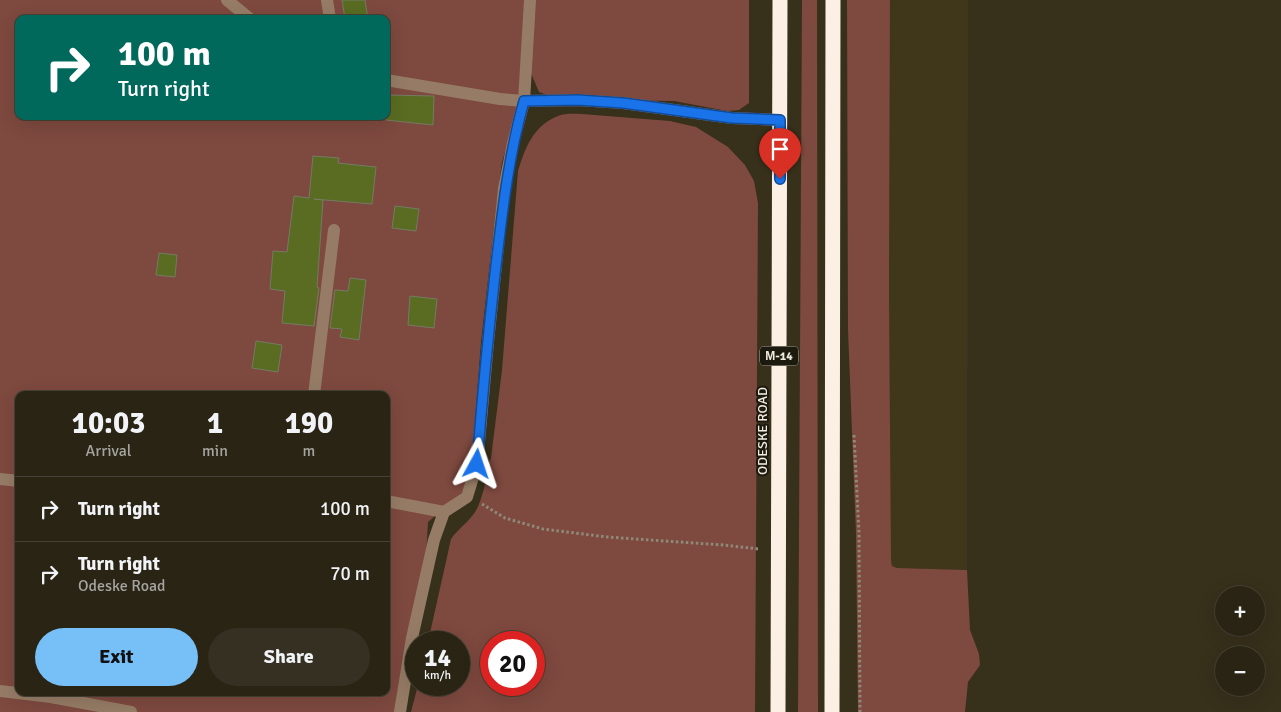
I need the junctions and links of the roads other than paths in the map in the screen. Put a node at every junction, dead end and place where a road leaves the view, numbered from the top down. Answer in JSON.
{"nodes":[{"id":1,"x":227,"y":0,"type":"edge"},
{"id":2,"x":327,"y":0,"type":"edge"},
{"id":3,"x":530,"y":0,"type":"edge"},
{"id":4,"x":780,"y":0,"type":"edge"},
{"id":5,"x":833,"y":0,"type":"edge"},
{"id":6,"x":245,"y":15,"type":"edge"},
{"id":7,"x":329,"y":15,"type":"edge"},
{"id":8,"x":390,"y":81,"type":"edge"},
{"id":9,"x":524,"y":101,"type":"junction"},
{"id":10,"x":780,"y":120,"type":"junction"},
{"id":11,"x":334,"y":230,"type":"dead end"},
{"id":12,"x":314,"y":391,"type":"edge"},
{"id":13,"x":0,"y":479,"type":"edge"},
{"id":14,"x":15,"y":481,"type":"edge"},
{"id":15,"x":390,"y":502,"type":"edge"},
{"id":16,"x":444,"y":512,"type":"junction"},
{"id":17,"x":0,"y":691,"type":"edge"},
{"id":18,"x":15,"y":693,"type":"edge"},
{"id":19,"x":42,"y":696,"type":"edge"},
{"id":20,"x":131,"y":712,"type":"edge"},
{"id":21,"x":400,"y":712,"type":"edge"},
{"id":22,"x":778,"y":712,"type":"edge"},
{"id":23,"x":832,"y":712,"type":"edge"}],
"edges":[{"from":1,"to":6,"type":"lane"},
{"from":2,"to":7,"type":"lane"},
{"from":3,"to":9,"type":"lane"},
{"from":4,"to":10,"type":"highway","name":"ODESKE ROAD","number":"М-14"},
{"from":5,"to":23,"type":"highway"},
{"from":8,"to":9,"type":"lane"},
{"from":9,"to":10,"type":"lane"},
{"from":9,"to":16,"type":"lane"},
{"from":10,"to":22,"type":"highway","name":"ODESKE ROAD","number":"М-14"},
{"from":11,"to":12,"type":"lane"},
{"from":13,"to":14,"type":"lane"},
{"from":15,"to":16,"type":"lane"},
{"from":16,"to":21,"type":"lane"},
{"from":17,"to":18,"type":"lane"},
{"from":19,"to":20,"type":"lane"}]}
